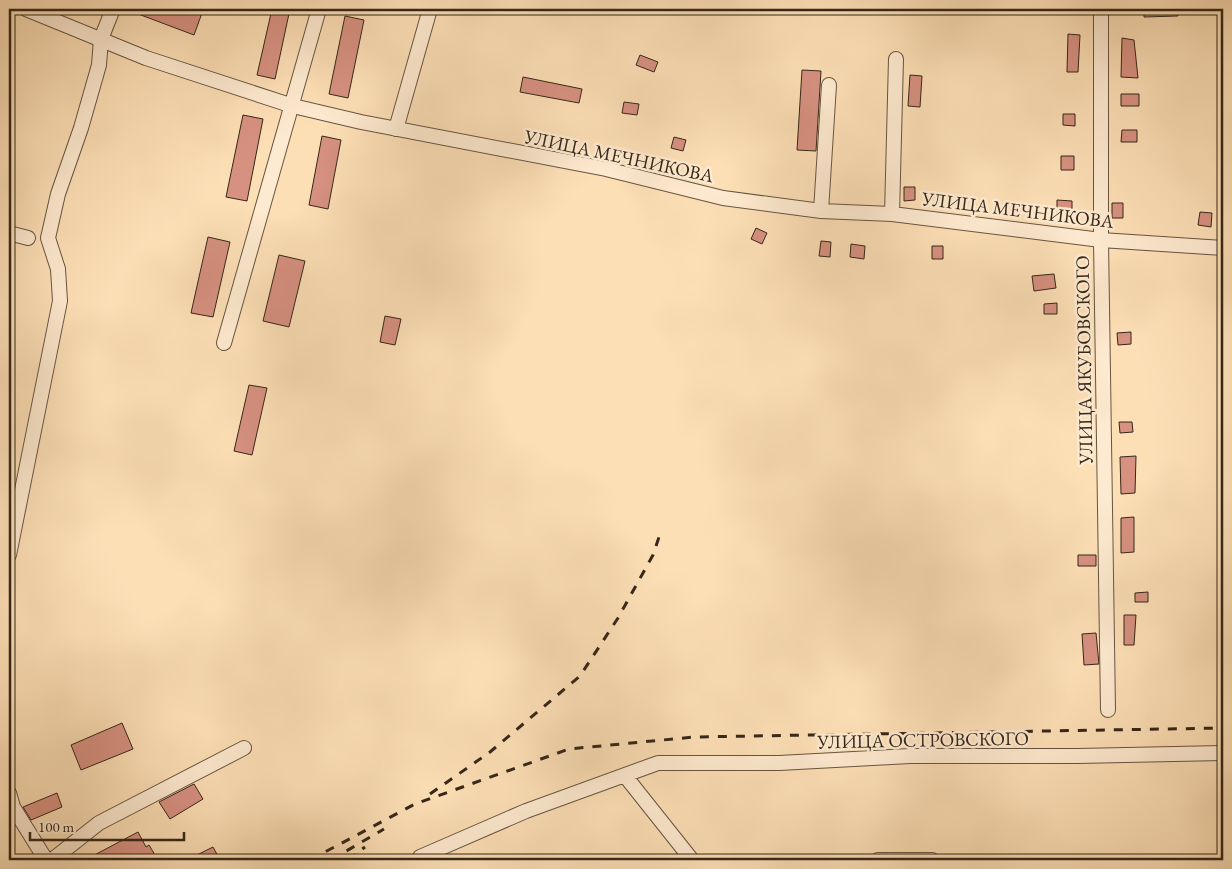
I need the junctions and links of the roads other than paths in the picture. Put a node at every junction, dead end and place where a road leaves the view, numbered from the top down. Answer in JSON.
{"nodes":[{"id":1,"x":26,"y":9,"type":"edge"},
{"id":2,"x":113,"y":9,"type":"edge"},
{"id":3,"x":319,"y":9,"type":"edge"},
{"id":4,"x":430,"y":9,"type":"edge"},
{"id":5,"x":1101,"y":9,"type":"edge"},
{"id":6,"x":101,"y":40,"type":"junction"},
{"id":7,"x":896,"y":59,"type":"dead end"},
{"id":8,"x":829,"y":86,"type":"dead end"},
{"id":9,"x":293,"y":106,"type":"junction"},
{"id":10,"x":396,"y":129,"type":"junction"},
{"id":11,"x":821,"y":211,"type":"junction"},
{"id":12,"x":892,"y":214,"type":"junction"},
{"id":13,"x":9,"y":233,"type":"edge"},
{"id":14,"x":28,"y":238,"type":"dead end"},
{"id":15,"x":1101,"y":240,"type":"junction"},
{"id":16,"x":1223,"y":248,"type":"edge"},
{"id":17,"x":224,"y":343,"type":"dead end"},
{"id":18,"x":13,"y":511,"type":"edge"},
{"id":19,"x":9,"y":555,"type":"edge"},
{"id":20,"x":1108,"y":710,"type":"dead end"},
{"id":21,"x":244,"y":748,"type":"dead end"},
{"id":22,"x":1223,"y":753,"type":"edge"},
{"id":23,"x":626,"y":776,"type":"junction"},
{"id":24,"x":9,"y":793,"type":"edge"},
{"id":25,"x":422,"y":859,"type":"edge"},
{"id":26,"x":46,"y":860,"type":"edge"},
{"id":27,"x":52,"y":860,"type":"edge"},
{"id":28,"x":692,"y":860,"type":"edge"},
{"id":29,"x":878,"y":860,"type":"edge"},
{"id":30,"x":932,"y":860,"type":"edge"}],
"edges":[{"from":1,"to":6,"type":"street","name":"УЛИЦА МЕЧНИКОВА"},
{"from":2,"to":6,"type":"street"},
{"from":3,"to":9,"type":"street"},
{"from":4,"to":10,"type":"street"},
{"from":5,"to":15,"type":"street","name":"УЛИЦА ЯКУБОВСКОГО"},
{"from":6,"to":9,"type":"street","name":"УЛИЦА МЕЧНИКОВА"},
{"from":6,"to":18,"type":"street"},
{"from":7,"to":12,"type":"street"},
{"from":8,"to":11,"type":"street"},
{"from":9,"to":10,"type":"street","name":"УЛИЦА МЕЧНИКОВА"},
{"from":9,"to":17,"type":"street"},
{"from":10,"to":11,"type":"street","name":"УЛИЦА МЕЧНИКОВА"},
{"from":11,"to":12,"type":"street","name":"УЛИЦА МЕЧНИКОВА"},
{"from":12,"to":15,"type":"street","name":"УЛИЦА МЕЧНИКОВА"},
{"from":13,"to":14,"type":"street"},
{"from":15,"to":16,"type":"street","name":"УЛИЦА МЕЧНИКОВА"},
{"from":15,"to":20,"type":"street","name":"УЛИЦА ЯКУБОВСКОГО"},
{"from":18,"to":19,"type":"street"},
{"from":21,"to":27,"type":"street"},
{"from":22,"to":23,"type":"street","name":"УЛИЦА ОСТРОВСКОГО"},
{"from":23,"to":25,"type":"street","name":"УЛИЦА ОСТРОВСКОГО"},
{"from":23,"to":28,"type":"street"},
{"from":24,"to":26,"type":"street"},
{"from":29,"to":30,"type":"street"}]}
